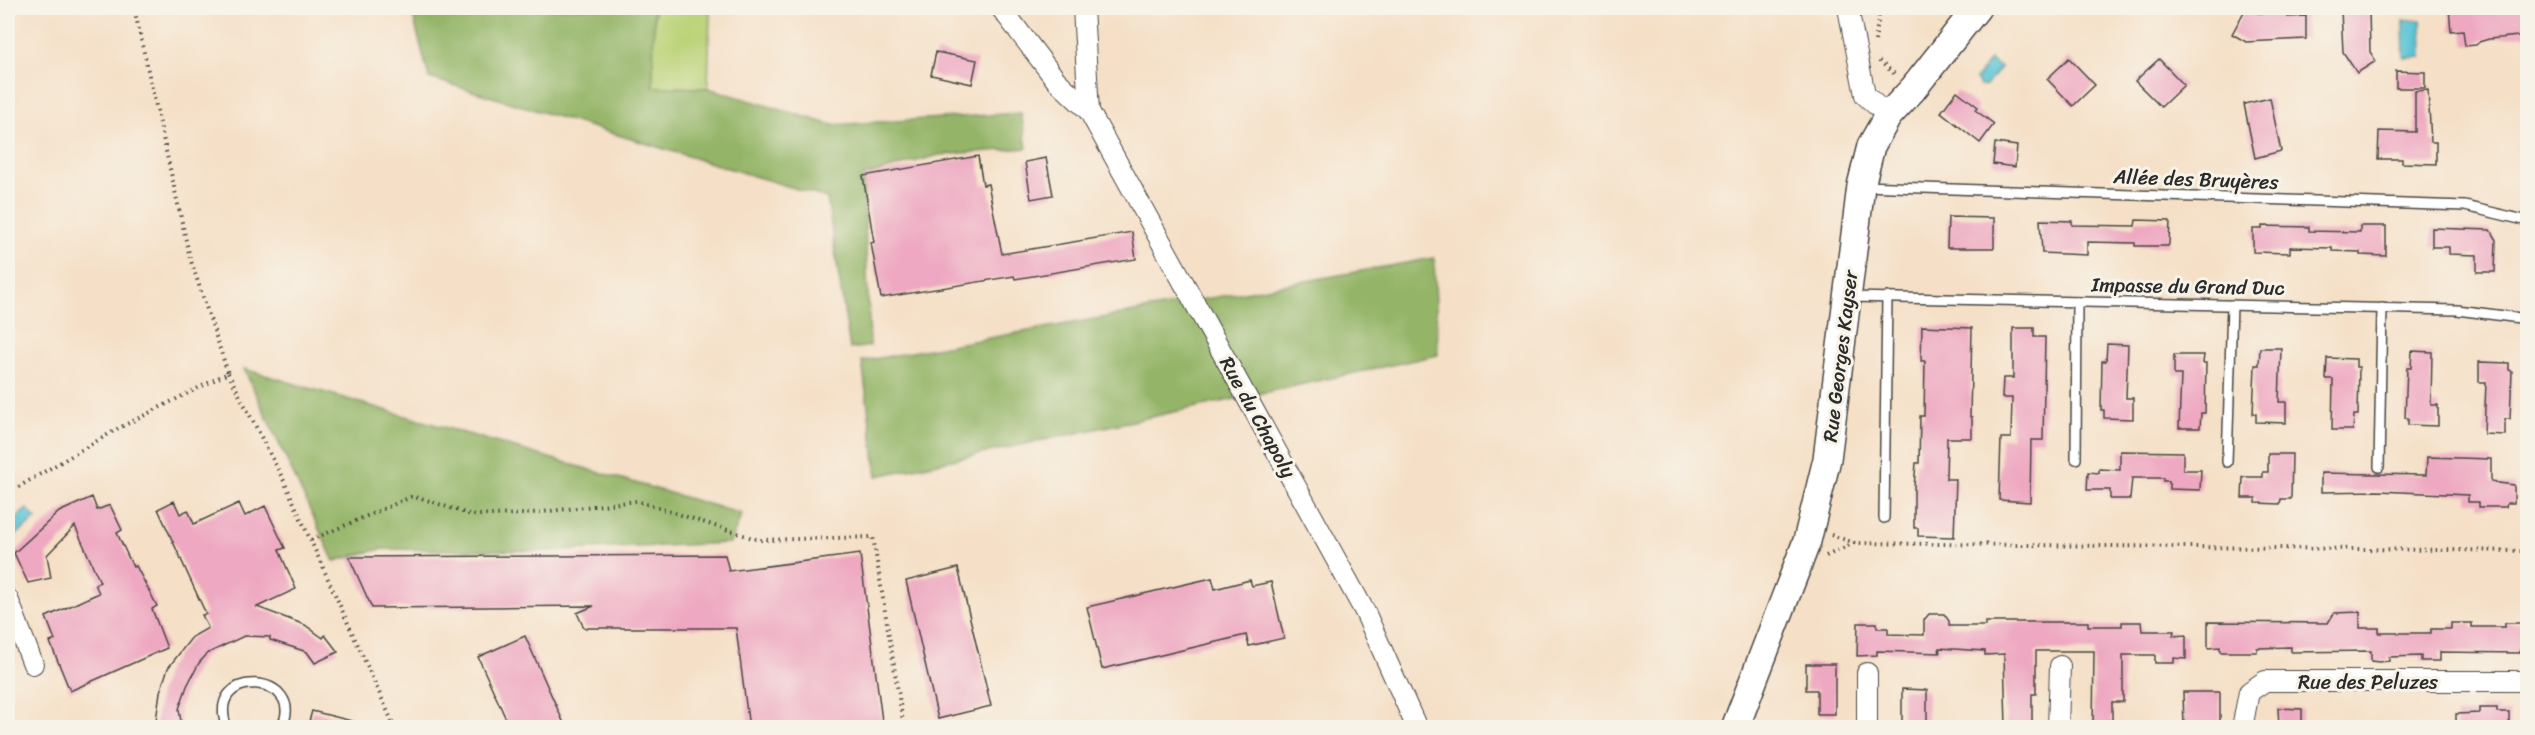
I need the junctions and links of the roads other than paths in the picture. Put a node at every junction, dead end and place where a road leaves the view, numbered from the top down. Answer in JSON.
{"nodes":[{"id":1,"x":1001,"y":8,"type":"edge"},
{"id":2,"x":1083,"y":8,"type":"edge"},
{"id":3,"x":1848,"y":8,"type":"edge"},
{"id":4,"x":1977,"y":8,"type":"edge"},
{"id":5,"x":1089,"y":111,"type":"junction"},
{"id":6,"x":1888,"y":116,"type":"junction"},
{"id":7,"x":1861,"y":186,"type":"junction"},
{"id":8,"x":2528,"y":221,"type":"edge"},
{"id":9,"x":1847,"y":297,"type":"junction"},
{"id":10,"x":1887,"y":297,"type":"junction"},
{"id":11,"x":2077,"y":302,"type":"junction"},
{"id":12,"x":2232,"y":305,"type":"junction"},
{"id":13,"x":2382,"y":308,"type":"junction"},
{"id":14,"x":2528,"y":319,"type":"edge"},
{"id":15,"x":2076,"y":459,"type":"dead end"},
{"id":16,"x":2227,"y":462,"type":"dead end"},
{"id":17,"x":2379,"y":467,"type":"dead end"},
{"id":18,"x":1884,"y":518,"type":"dead end"},
{"id":19,"x":8,"y":599,"type":"edge"},
{"id":20,"x":33,"y":664,"type":"dead end"},
{"id":21,"x":2060,"y":666,"type":"dead end"},
{"id":22,"x":1867,"y":673,"type":"dead end"},
{"id":23,"x":2528,"y":681,"type":"edge"},
{"id":24,"x":227,"y":728,"type":"edge"},
{"id":25,"x":281,"y":728,"type":"edge"},
{"id":26,"x":1417,"y":728,"type":"edge"},
{"id":27,"x":1735,"y":728,"type":"edge"},
{"id":28,"x":1867,"y":728,"type":"edge"},
{"id":29,"x":2058,"y":728,"type":"edge"},
{"id":30,"x":2242,"y":728,"type":"edge"}],
"edges":[{"from":1,"to":5,"type":"street","name":"Rue du Chapoly"},
{"from":2,"to":5,"type":"street","name":"Rue du Chapoly"},
{"from":3,"to":6,"type":"street"},
{"from":4,"to":6,"type":"street","name":"Rue Georges Kayser"},
{"from":5,"to":26,"type":"street","name":"Rue du Chapoly"},
{"from":6,"to":7,"type":"street","name":"Rue Georges Kayser"},
{"from":7,"to":8,"type":"lane","name":"Allée des Bruyères"},
{"from":7,"to":9,"type":"street","name":"Rue Georges Kayser"},
{"from":9,"to":10,"type":"lane","name":"Impasse du Grand Duc"},
{"from":9,"to":27,"type":"street","name":"Rue Georges Kayser"},
{"from":10,"to":11,"type":"lane","name":"Impasse du Grand Duc"},
{"from":10,"to":18,"type":"lane"},
{"from":11,"to":12,"type":"lane","name":"Impasse du Grand Duc"},
{"from":11,"to":15,"type":"lane"},
{"from":12,"to":13,"type":"lane","name":"Impasse du Grand Duc"},
{"from":12,"to":16,"type":"lane"},
{"from":13,"to":14,"type":"lane","name":"Impasse du Grand Duc"},
{"from":13,"to":17,"type":"lane"},
{"from":19,"to":20,"type":"street"},
{"from":21,"to":29,"type":"street"},
{"from":22,"to":28,"type":"street"},
{"from":23,"to":30,"type":"street","name":"Rue des Peluzes"},
{"from":24,"to":25,"type":"lane"}]}
